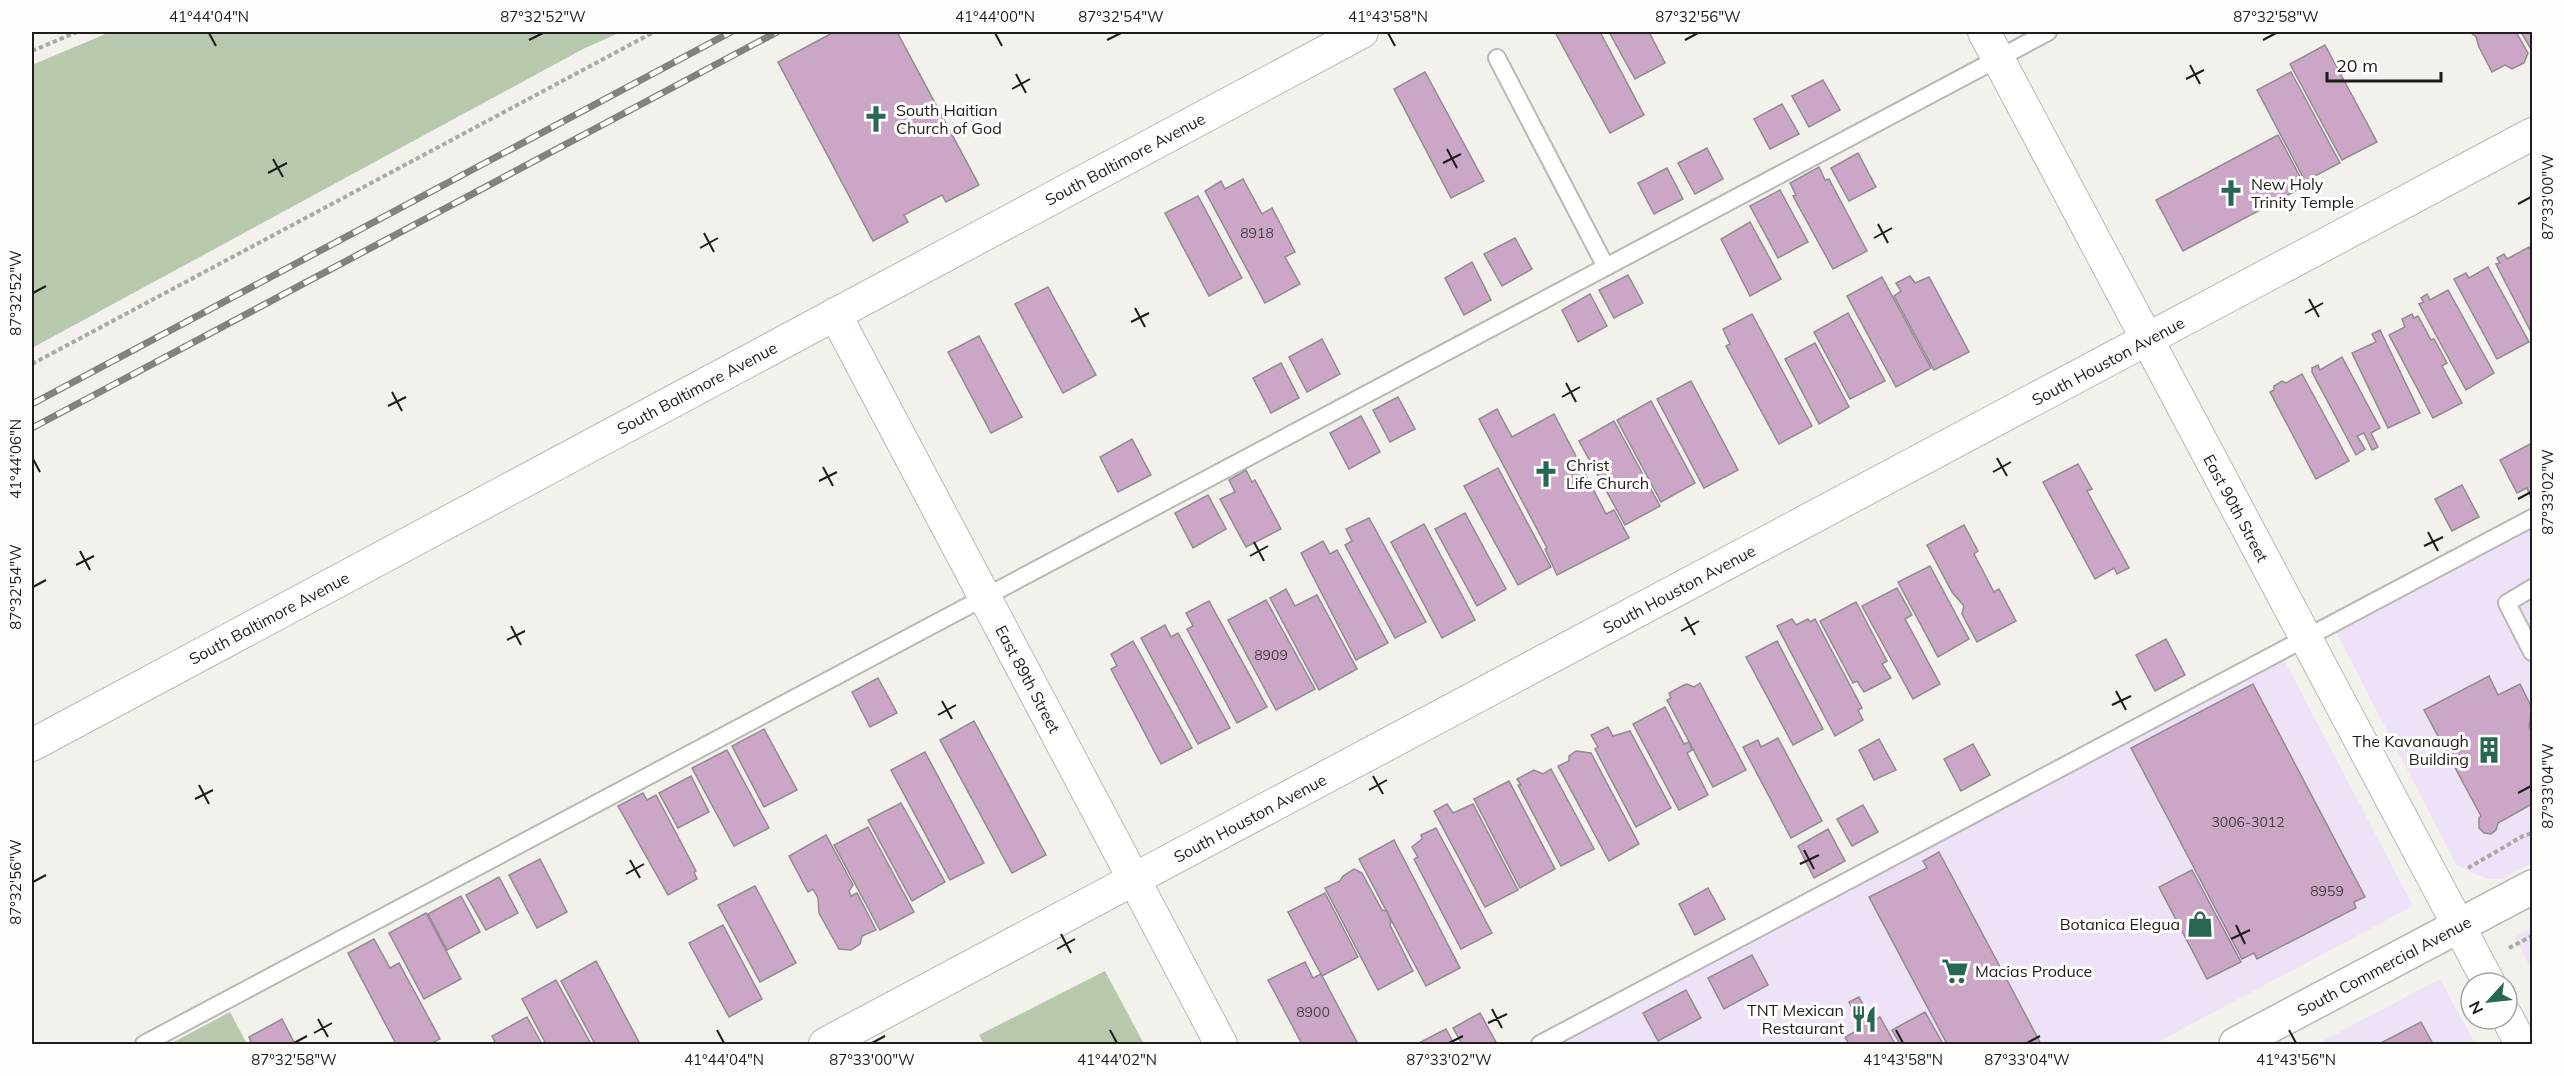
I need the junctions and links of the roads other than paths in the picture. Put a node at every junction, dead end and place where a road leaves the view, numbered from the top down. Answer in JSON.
{"nodes":[{"id":1,"x":1362,"y":32,"type":"edge"},
{"id":2,"x":2048,"y":32,"type":"edge"},
{"id":3,"x":1991,"y":45,"type":"edge"},
{"id":4,"x":1497,"y":58,"type":"dead end"},
{"id":5,"x":2532,"y":134,"type":"edge"},
{"id":6,"x":1606,"y":267,"type":"junction"},
{"id":7,"x":835,"y":314,"type":"junction"},
{"id":8,"x":2147,"y":340,"type":"junction"},
{"id":9,"x":2532,"y":520,"type":"edge"},
{"id":10,"x":2532,"y":588,"type":"edge"},
{"id":11,"x":984,"y":598,"type":"junction"},
{"id":12,"x":2305,"y":639,"type":"junction"},
{"id":13,"x":2532,"y":652,"type":"edge"},
{"id":14,"x":32,"y":745,"type":"edge"},
{"id":15,"x":1134,"y":880,"type":"junction"},
{"id":16,"x":2532,"y":887,"type":"edge"},
{"id":17,"x":2460,"y":926,"type":"junction"},
{"id":18,"x":2483,"y":971,"type":"edge"},
{"id":19,"x":144,"y":1044,"type":"edge"},
{"id":20,"x":825,"y":1044,"type":"edge"},
{"id":21,"x":1221,"y":1044,"type":"edge"},
{"id":22,"x":1540,"y":1044,"type":"edge"},
{"id":23,"x":2236,"y":1044,"type":"edge"}],
"edges":[{"from":1,"to":7,"type":"street","name":"South Baltimore Avenue"},
{"from":2,"to":3,"type":"lane"},
{"from":3,"to":6,"type":"lane"},
{"from":3,"to":8,"type":"street","name":"East 90th Street"},
{"from":4,"to":6,"type":"lane"},
{"from":5,"to":8,"type":"street","name":"South Houston Avenue"},
{"from":6,"to":11,"type":"lane"},
{"from":7,"to":11,"type":"street","name":"East 89th Street"},
{"from":7,"to":14,"type":"street","name":"South Baltimore Avenue"},
{"from":8,"to":12,"type":"street","name":"East 90th Street"},
{"from":8,"to":15,"type":"street","name":"South Houston Avenue"},
{"from":9,"to":12,"type":"lane"},
{"from":10,"to":13,"type":"lane"},
{"from":11,"to":15,"type":"street","name":"East 89th Street"},
{"from":11,"to":19,"type":"lane"},
{"from":12,"to":17,"type":"street","name":"East 90th Street"},
{"from":12,"to":22,"type":"lane"},
{"from":15,"to":20,"type":"street","name":"South Houston Avenue"},
{"from":15,"to":21,"type":"street","name":"East 89th Street"},
{"from":16,"to":17,"type":"main road","name":"South Commercial Avenue"},
{"from":17,"to":18,"type":"street","name":"East 90th Street"},
{"from":17,"to":23,"type":"main road","name":"South Commercial Avenue"}]}
